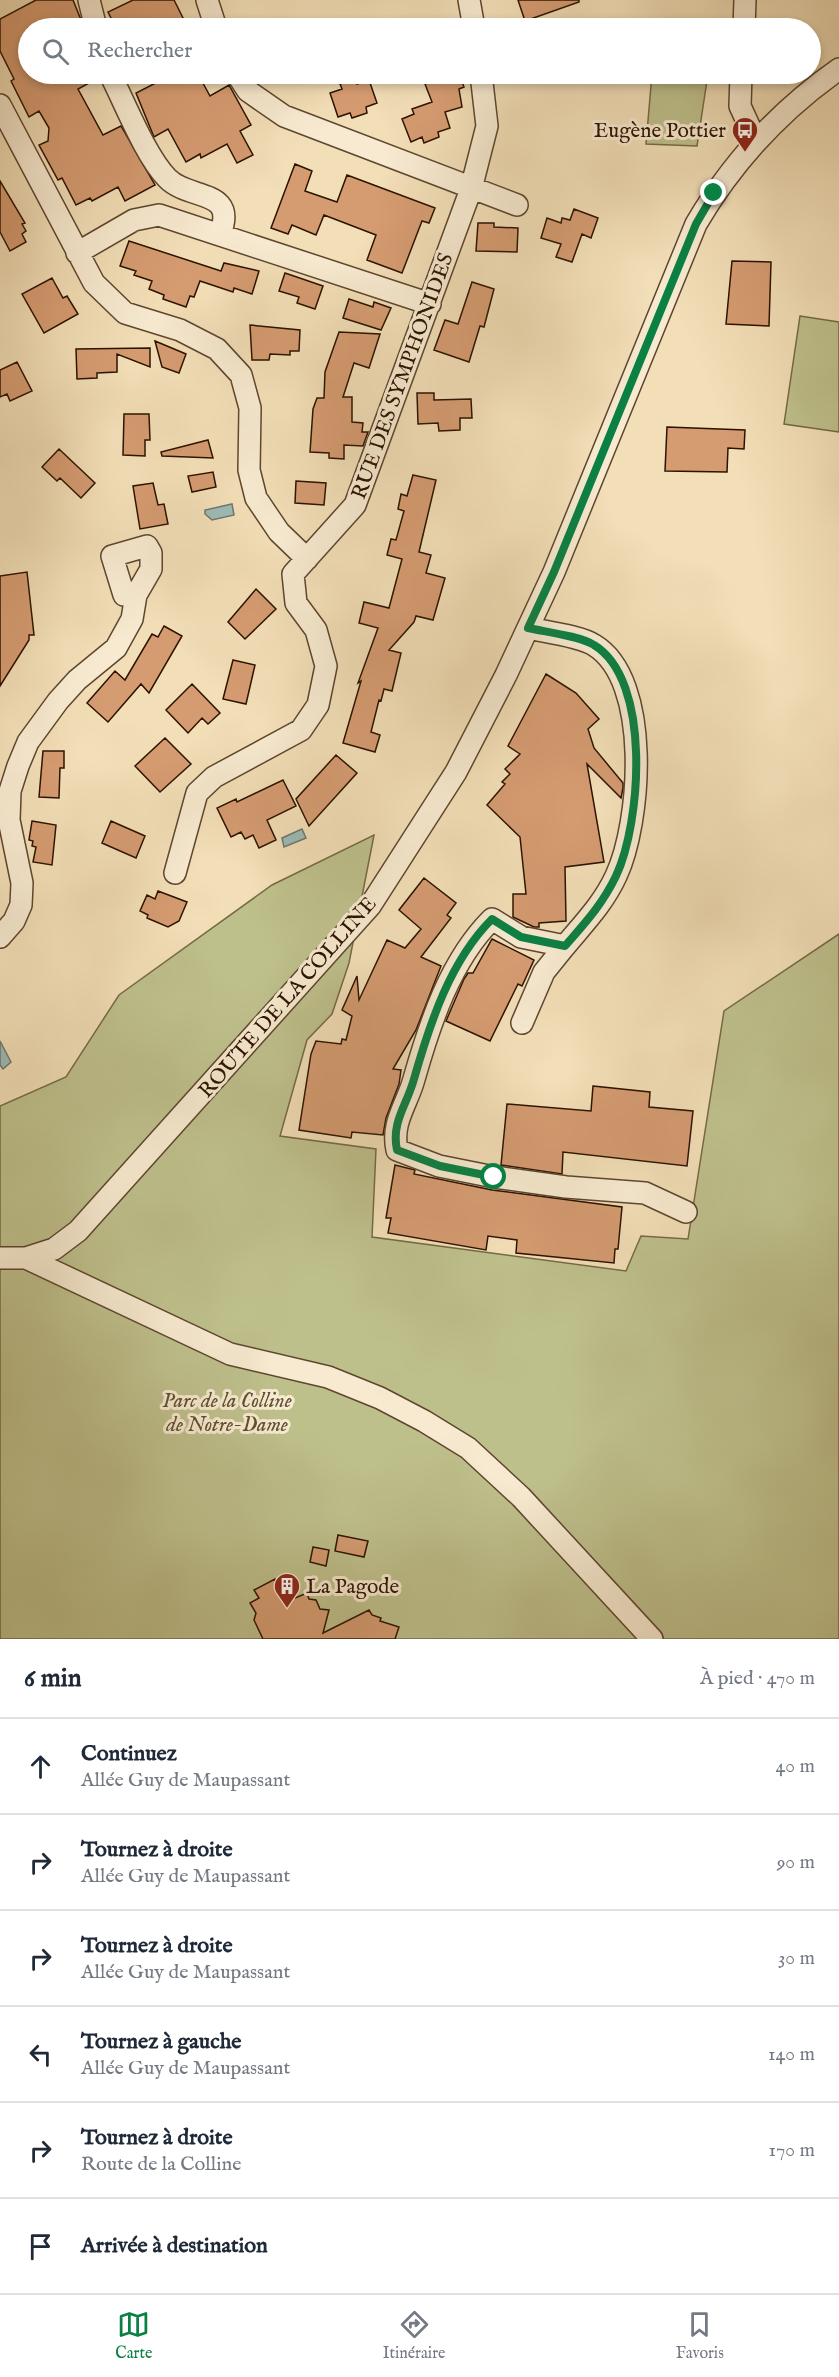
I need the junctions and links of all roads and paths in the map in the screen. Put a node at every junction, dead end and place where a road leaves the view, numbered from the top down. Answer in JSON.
{"nodes":[{"id":1,"x":89,"y":0,"type":"edge"},
{"id":2,"x":207,"y":0,"type":"edge"},
{"id":3,"x":469,"y":0,"type":"edge"},
{"id":4,"x":745,"y":0,"type":"edge"},
{"id":5,"x":94,"y":18,"type":"edge"},
{"id":6,"x":213,"y":18,"type":"edge"},
{"id":7,"x":472,"y":18,"type":"edge"},
{"id":8,"x":744,"y":18,"type":"edge"},
{"id":9,"x":839,"y":69,"type":"edge"},
{"id":10,"x":821,"y":81,"type":"edge"},
{"id":11,"x":115,"y":84,"type":"edge"},
{"id":12,"x":243,"y":84,"type":"edge"},
{"id":13,"x":482,"y":84,"type":"edge"},
{"id":14,"x":741,"y":84,"type":"edge"},
{"id":15,"x":817,"y":84,"type":"edge"},
{"id":16,"x":0,"y":105,"type":"edge"},
{"id":17,"x":756,"y":141,"type":"junction"},
{"id":18,"x":471,"y":189,"type":"junction"},
{"id":19,"x":517,"y":205,"type":"dead end"},
{"id":20,"x":220,"y":234,"type":"junction"},
{"id":21,"x":77,"y":253,"type":"junction"},
{"id":22,"x":430,"y":304,"type":"junction"},
{"id":23,"x":307,"y":559,"type":"junction"},
{"id":24,"x":136,"y":596,"type":"dead end"},
{"id":25,"x":528,"y":628,"type":"junction"},
{"id":26,"x":175,"y":873,"type":"dead end"},
{"id":27,"x":0,"y":937,"type":"edge"},
{"id":28,"x":565,"y":946,"type":"junction"},
{"id":29,"x":522,"y":1023,"type":"dead end"},
{"id":30,"x":686,"y":1212,"type":"dead end"},
{"id":31,"x":0,"y":1258,"type":"edge"},
{"id":32,"x":26,"y":1258,"type":"junction"},
{"id":33,"x":652,"y":1639,"type":"edge"}],
"edges":[{"from":1,"to":5,"type":"street"},
{"from":2,"to":6,"type":"street"},
{"from":3,"to":7,"type":"street"},
{"from":4,"to":8,"type":"street"},
{"from":9,"to":10,"type":"street","name":"ROUTE DE LA COLLINE"},
{"from":11,"to":20,"type":"street"},
{"from":12,"to":18,"type":"street"},
{"from":13,"to":18,"type":"street","name":"RUE DES SYMPHONIDES"},
{"from":14,"to":17,"type":"street"},
{"from":15,"to":17,"type":"street","name":"ROUTE DE LA COLLINE"},
{"from":16,"to":21,"type":"street"},
{"from":17,"to":25,"type":"street","name":"ROUTE DE LA COLLINE"},
{"from":18,"to":19,"type":"street"},
{"from":18,"to":22,"type":"street","name":"RUE DES SYMPHONIDES"},
{"from":20,"to":21,"type":"street"},
{"from":20,"to":22,"type":"street"},
{"from":21,"to":23,"type":"street"},
{"from":22,"to":23,"type":"street","name":"RUE DES SYMPHONIDES"},
{"from":23,"to":26,"type":"street","name":"RUE DES SYMPHONIDES"},
{"from":24,"to":27,"type":"street"},
{"from":25,"to":28,"type":"street"},
{"from":25,"to":32,"type":"street","name":"ROUTE DE LA COLLINE"},
{"from":28,"to":29,"type":"street"},
{"from":28,"to":30,"type":"street"},
{"from":31,"to":32,"type":"street"},
{"from":32,"to":33,"type":"street"}]}
